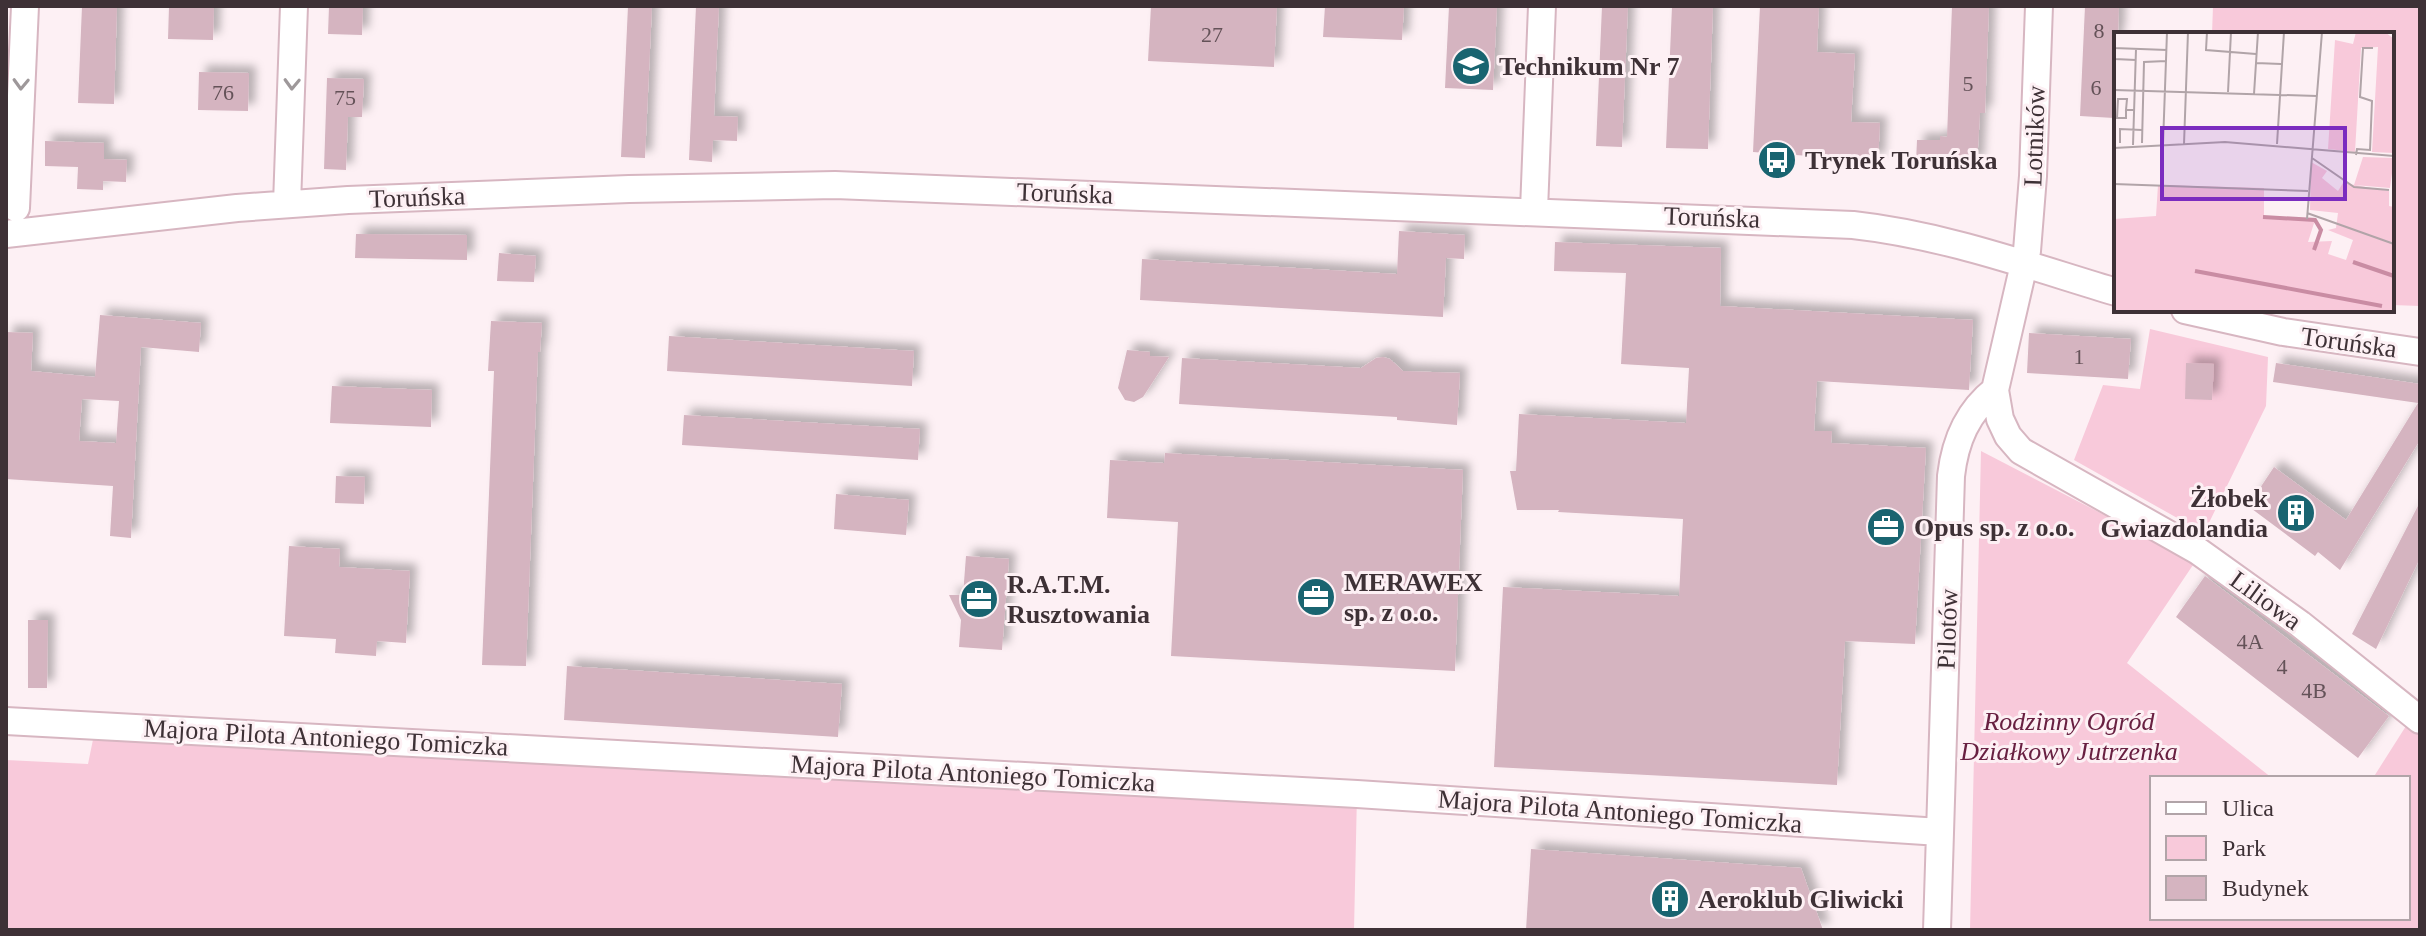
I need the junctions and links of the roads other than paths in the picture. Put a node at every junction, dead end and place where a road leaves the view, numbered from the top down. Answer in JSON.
{"nodes":[{"id":1,"x":25,"y":6,"type":"edge"},
{"id":2,"x":294,"y":6,"type":"edge"},
{"id":3,"x":1542,"y":6,"type":"edge"},
{"id":4,"x":2039,"y":6,"type":"edge"},
{"id":5,"x":287,"y":204,"type":"junction"},
{"id":6,"x":16,"y":208,"type":"dead end"},
{"id":7,"x":1534,"y":210,"type":"junction"},
{"id":8,"x":6,"y":234,"type":"edge"},
{"id":9,"x":2025,"y":265,"type":"junction"},
{"id":10,"x":2114,"y":291,"type":"edge"},
{"id":11,"x":2194,"y":312,"type":"edge"},
{"id":12,"x":2420,"y":352,"type":"edge"},
{"id":13,"x":1995,"y":390,"type":"junction"},
{"id":14,"x":2420,"y":720,"type":"edge"},
{"id":15,"x":6,"y":721,"type":"edge"},
{"id":16,"x":1940,"y":832,"type":"junction"},
{"id":17,"x":1937,"y":930,"type":"edge"}],
"edges":[{"from":1,"to":6,"type":"street","one_way":true},
{"from":2,"to":5,"type":"street","one_way":true},
{"from":3,"to":7,"type":"street"},
{"from":4,"to":9,"type":"street","name":"Lotników"},
{"from":5,"to":7,"type":"street","name":"Toruńska"},
{"from":5,"to":8,"type":"street","name":"Toruńska"},
{"from":7,"to":9,"type":"street","name":"Toruńska"},
{"from":9,"to":10,"type":"street","name":"Toruńska"},
{"from":9,"to":13,"type":"street","name":"Liliowa"},
{"from":11,"to":12,"type":"street","name":"Toruńska"},
{"from":13,"to":14,"type":"street","name":"Liliowa"},
{"from":13,"to":16,"type":"street","name":"Pilotów"},
{"from":15,"to":16,"type":"street","name":"Majora Pilota Antoniego Tomiczka"},
{"from":16,"to":17,"type":"street","name":"Pilotów"}]}
